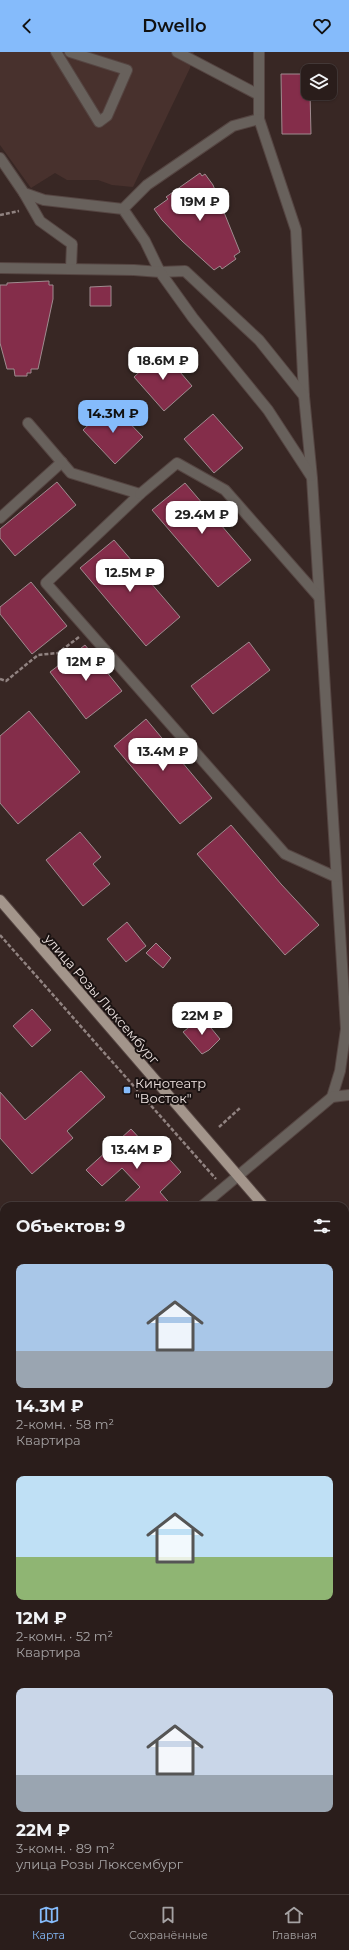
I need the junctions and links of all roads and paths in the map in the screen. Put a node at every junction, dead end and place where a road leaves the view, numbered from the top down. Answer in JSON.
{"nodes":[{"id":1,"x":56,"y":52,"type":"edge"},
{"id":2,"x":70,"y":52,"type":"edge"},
{"id":3,"x":177,"y":52,"type":"edge"},
{"id":4,"x":259,"y":52,"type":"edge"},
{"id":5,"x":259,"y":95,"type":"junction"},
{"id":6,"x":259,"y":119,"type":"junction"},
{"id":7,"x":0,"y":158,"type":"edge"},
{"id":8,"x":24,"y":193,"type":"junction"},
{"id":9,"x":32,"y":208,"type":"junction"},
{"id":10,"x":123,"y":209,"type":"junction"},
{"id":11,"x":0,"y":215,"type":"edge"},
{"id":12,"x":0,"y":268,"type":"edge"},
{"id":13,"x":72,"y":268,"type":"junction"},
{"id":14,"x":160,"y":272,"type":"junction"},
{"id":15,"x":304,"y":396,"type":"junction"},
{"id":16,"x":28,"y":423,"type":"dead end"},
{"id":17,"x":62,"y":462,"type":"junction"},
{"id":18,"x":312,"y":478,"type":"junction"},
{"id":19,"x":140,"y":494,"type":"junction"},
{"id":20,"x":0,"y":518,"type":"edge"},
{"id":21,"x":319,"y":597,"type":"junction"},
{"id":22,"x":80,"y":636,"type":"dead end"},
{"id":23,"x":0,"y":679,"type":"edge"},
{"id":24,"x":336,"y":877,"type":"junction"},
{"id":25,"x":0,"y":900,"type":"edge"},
{"id":26,"x":0,"y":935,"type":"edge"},
{"id":27,"x":349,"y":1096,"type":"edge"},
{"id":28,"x":332,"y":1097,"type":"junction"},
{"id":29,"x":240,"y":1108,"type":"dead end"},
{"id":30,"x":219,"y":1127,"type":"dead end"},
{"id":31,"x":238,"y":1176,"type":"junction"},
{"id":32,"x":224,"y":1188,"type":"junction"},
{"id":33,"x":207,"y":1202,"type":"edge"},
{"id":34,"x":261,"y":1202,"type":"edge"}],
"edges":[{"from":1,"to":2,"type":"street"},
{"from":3,"to":5,"type":"street"},
{"from":4,"to":5,"type":"street"},
{"from":5,"to":6,"type":"street"},
{"from":6,"to":10,"type":"street"},
{"from":6,"to":15,"type":"street"},
{"from":7,"to":8,"type":"street"},
{"from":8,"to":9,"type":"street"},
{"from":8,"to":10,"type":"street"},
{"from":9,"to":11,"type":"path"},
{"from":9,"to":13,"type":"street"},
{"from":10,"to":14,"type":"street"},
{"from":12,"to":13,"type":"street"},
{"from":13,"to":14,"type":"street"},
{"from":14,"to":15,"type":"street"},
{"from":14,"to":18,"type":"street"},
{"from":15,"to":18,"type":"street"},
{"from":16,"to":17,"type":"street"},
{"from":17,"to":19,"type":"street"},
{"from":17,"to":20,"type":"street"},
{"from":18,"to":21,"type":"street"},
{"from":19,"to":21,"type":"street"},
{"from":19,"to":24,"type":"street"},
{"from":21,"to":24,"type":"street"},
{"from":22,"to":23,"type":"path"},
{"from":24,"to":28,"type":"street"},
{"from":25,"to":31,"type":"main road","name":"улица Розы Люксембург"},
{"from":26,"to":32,"type":"path"},
{"from":27,"to":28,"type":"street"},
{"from":28,"to":31,"type":"street"},
{"from":29,"to":30,"type":"path"},
{"from":31,"to":32,"type":"street"},
{"from":31,"to":34,"type":"main road","name":"улица Розы Люксембург"},
{"from":32,"to":33,"type":"street"}]}
